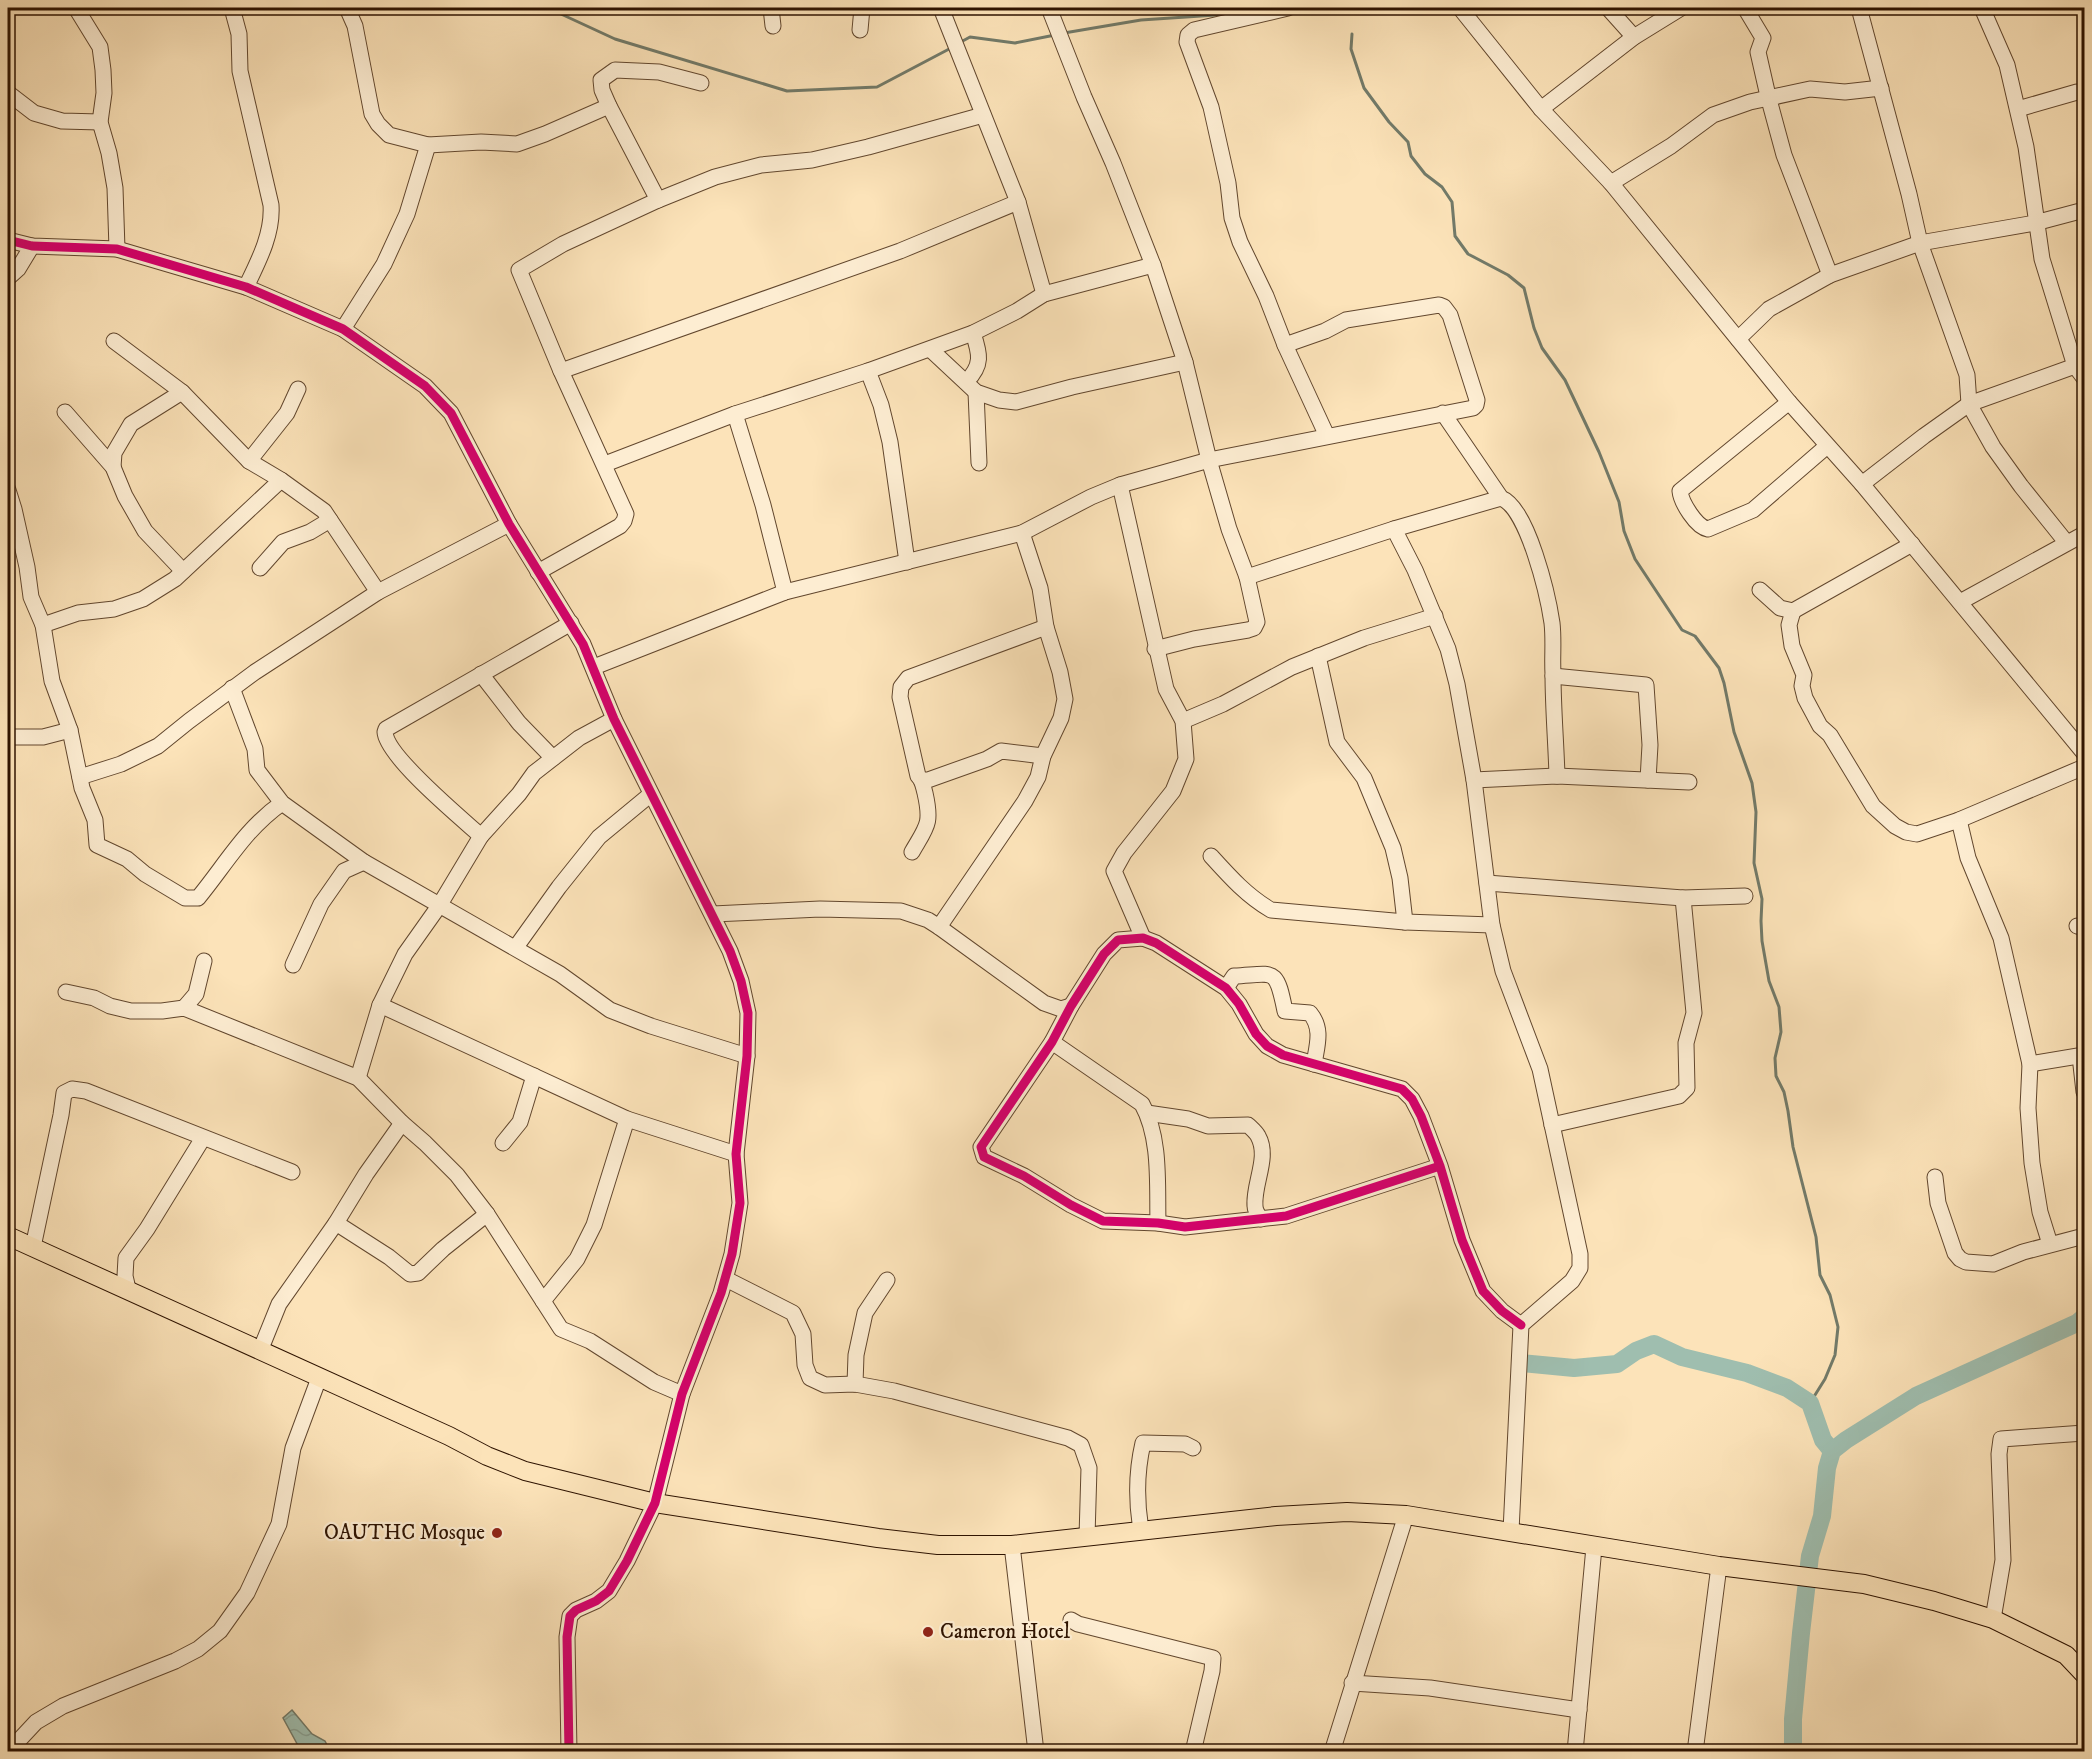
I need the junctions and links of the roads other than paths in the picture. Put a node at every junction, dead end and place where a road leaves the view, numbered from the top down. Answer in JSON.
{"nodes":[{"id":1,"x":76,"y":8,"type":"edge"},
{"id":2,"x":232,"y":8,"type":"edge"},
{"id":3,"x":347,"y":8,"type":"edge"},
{"id":4,"x":771,"y":8,"type":"edge"},
{"id":5,"x":862,"y":8,"type":"edge"},
{"id":6,"x":941,"y":8,"type":"edge"},
{"id":7,"x":1049,"y":8,"type":"edge"},
{"id":8,"x":1288,"y":8,"type":"edge"},
{"id":9,"x":1460,"y":8,"type":"edge"},
{"id":10,"x":1608,"y":8,"type":"edge"},
{"id":11,"x":1681,"y":8,"type":"edge"},
{"id":12,"x":1745,"y":8,"type":"edge"},
{"id":13,"x":1859,"y":8,"type":"edge"},
{"id":14,"x":1982,"y":8,"type":"edge"},
{"id":15,"x":773,"y":26,"type":"dead end"},
{"id":16,"x":860,"y":30,"type":"dead end"},
{"id":17,"x":1634,"y":37,"type":"junction"},
{"id":18,"x":702,"y":82,"type":"dead end"},
{"id":19,"x":1881,"y":88,"type":"junction"},
{"id":20,"x":2076,"y":92,"type":"dead end"},
{"id":21,"x":8,"y":93,"type":"edge"},
{"id":22,"x":1767,"y":96,"type":"junction"},
{"id":23,"x":609,"y":106,"type":"junction"},
{"id":24,"x":1541,"y":109,"type":"junction"},
{"id":25,"x":2018,"y":109,"type":"junction"},
{"id":26,"x":983,"y":115,"type":"junction"},
{"id":27,"x":100,"y":122,"type":"junction"},
{"id":28,"x":428,"y":145,"type":"junction"},
{"id":29,"x":1611,"y":183,"type":"junction"},
{"id":30,"x":658,"y":200,"type":"junction"},
{"id":31,"x":1018,"y":202,"type":"junction"},
{"id":32,"x":2085,"y":210,"type":"edge"},
{"id":33,"x":2035,"y":223,"type":"junction"},
{"id":34,"x":8,"y":240,"type":"edge"},
{"id":35,"x":1920,"y":243,"type":"junction"},
{"id":36,"x":32,"y":246,"type":"junction"},
{"id":37,"x":117,"y":249,"type":"junction"},
{"id":38,"x":1154,"y":265,"type":"junction"},
{"id":39,"x":1830,"y":275,"type":"junction"},
{"id":40,"x":8,"y":278,"type":"edge"},
{"id":41,"x":246,"y":287,"type":"junction"},
{"id":42,"x":1044,"y":294,"type":"junction"},
{"id":43,"x":343,"y":328,"type":"junction"},
{"id":44,"x":973,"y":333,"type":"junction"},
{"id":45,"x":1738,"y":339,"type":"junction"},
{"id":46,"x":114,"y":341,"type":"dead end"},
{"id":47,"x":1285,"y":345,"type":"junction"},
{"id":48,"x":930,"y":349,"type":"junction"},
{"id":49,"x":1185,"y":362,"type":"junction"},
{"id":50,"x":2081,"y":367,"type":"edge"},
{"id":51,"x":561,"y":370,"type":"junction"},
{"id":52,"x":868,"y":371,"type":"junction"},
{"id":53,"x":971,"y":387,"type":"junction"},
{"id":54,"x":298,"y":389,"type":"dead end"},
{"id":55,"x":182,"y":392,"type":"junction"},
{"id":56,"x":1789,"y":402,"type":"junction"},
{"id":57,"x":1970,"y":404,"type":"junction"},
{"id":58,"x":65,"y":412,"type":"dead end"},
{"id":59,"x":1443,"y":413,"type":"junction"},
{"id":60,"x":735,"y":414,"type":"junction"},
{"id":61,"x":1327,"y":436,"type":"junction"},
{"id":62,"x":1827,"y":446,"type":"junction"},
{"id":63,"x":1209,"y":460,"type":"junction"},
{"id":64,"x":249,"y":461,"type":"junction"},
{"id":65,"x":979,"y":463,"type":"dead end"},
{"id":66,"x":605,"y":464,"type":"junction"},
{"id":67,"x":113,"y":467,"type":"junction"},
{"id":68,"x":281,"y":480,"type":"junction"},
{"id":69,"x":1863,"y":484,"type":"junction"},
{"id":70,"x":1120,"y":485,"type":"junction"},
{"id":71,"x":8,"y":490,"type":"edge"},
{"id":72,"x":1501,"y":498,"type":"junction"},
{"id":73,"x":330,"y":520,"type":"junction"},
{"id":74,"x":509,"y":524,"type":"junction"},
{"id":75,"x":1394,"y":529,"type":"junction"},
{"id":76,"x":1022,"y":534,"type":"junction"},
{"id":77,"x":2085,"y":534,"type":"edge"},
{"id":78,"x":2066,"y":542,"type":"junction"},
{"id":79,"x":1912,"y":544,"type":"junction"},
{"id":80,"x":907,"y":562,"type":"junction"},
{"id":81,"x":260,"y":568,"type":"dead end"},
{"id":82,"x":183,"y":571,"type":"junction"},
{"id":83,"x":538,"y":572,"type":"junction"},
{"id":84,"x":1247,"y":577,"type":"junction"},
{"id":85,"x":1760,"y":590,"type":"dead end"},
{"id":86,"x":378,"y":592,"type":"junction"},
{"id":87,"x":785,"y":592,"type":"junction"},
{"id":88,"x":1960,"y":602,"type":"junction"},
{"id":89,"x":1793,"y":611,"type":"junction"},
{"id":90,"x":1435,"y":616,"type":"junction"},
{"id":91,"x":571,"y":623,"type":"junction"},
{"id":92,"x":43,"y":625,"type":"junction"},
{"id":93,"x":1046,"y":627,"type":"junction"},
{"id":94,"x":1155,"y":649,"type":"junction"},
{"id":95,"x":1318,"y":656,"type":"junction"},
{"id":96,"x":594,"y":667,"type":"junction"},
{"id":97,"x":481,"y":675,"type":"junction"},
{"id":98,"x":1552,"y":676,"type":"junction"},
{"id":99,"x":232,"y":688,"type":"junction"},
{"id":100,"x":614,"y":719,"type":"junction"},
{"id":101,"x":1183,"y":721,"type":"junction"},
{"id":102,"x":70,"y":730,"type":"junction"},
{"id":103,"x":8,"y":737,"type":"edge"},
{"id":104,"x":2085,"y":753,"type":"edge"},
{"id":105,"x":1043,"y":756,"type":"junction"},
{"id":106,"x":553,"y":758,"type":"junction"},
{"id":107,"x":2085,"y":767,"type":"edge"},
{"id":108,"x":1557,"y":776,"type":"junction"},
{"id":109,"x":81,"y":777,"type":"junction"},
{"id":110,"x":922,"y":780,"type":"junction"},
{"id":111,"x":1474,"y":780,"type":"junction"},
{"id":112,"x":1648,"y":780,"type":"junction"},
{"id":113,"x":1689,"y":782,"type":"dead end"},
{"id":114,"x":651,"y":794,"type":"junction"},
{"id":115,"x":282,"y":803,"type":"junction"},
{"id":116,"x":1959,"y":820,"type":"junction"},
{"id":117,"x":481,"y":836,"type":"junction"},
{"id":118,"x":912,"y":852,"type":"dead end"},
{"id":119,"x":1211,"y":856,"type":"dead end"},
{"id":120,"x":364,"y":862,"type":"junction"},
{"id":121,"x":1487,"y":883,"type":"junction"},
{"id":122,"x":1745,"y":896,"type":"dead end"},
{"id":123,"x":1683,"y":898,"type":"junction"},
{"id":124,"x":439,"y":906,"type":"junction"},
{"id":125,"x":713,"y":914,"type":"junction"},
{"id":126,"x":1405,"y":922,"type":"junction"},
{"id":127,"x":1492,"y":925,"type":"junction"},
{"id":128,"x":939,"y":927,"type":"junction"},
{"id":129,"x":1143,"y":939,"type":"junction"},
{"id":130,"x":516,"y":947,"type":"junction"},
{"id":131,"x":204,"y":961,"type":"dead end"},
{"id":132,"x":293,"y":965,"type":"dead end"},
{"id":133,"x":1226,"y":988,"type":"junction"},
{"id":134,"x":66,"y":992,"type":"dead end"},
{"id":135,"x":380,"y":1005,"type":"junction"},
{"id":136,"x":1071,"y":1006,"type":"junction"},
{"id":137,"x":184,"y":1008,"type":"junction"},
{"id":138,"x":1052,"y":1042,"type":"junction"},
{"id":139,"x":747,"y":1056,"type":"junction"},
{"id":140,"x":2082,"y":1056,"type":"edge"},
{"id":141,"x":1314,"y":1064,"type":"junction"},
{"id":142,"x":2030,"y":1064,"type":"junction"},
{"id":143,"x":534,"y":1076,"type":"junction"},
{"id":144,"x":358,"y":1078,"type":"junction"},
{"id":145,"x":2085,"y":1092,"type":"edge"},
{"id":146,"x":1147,"y":1113,"type":"junction"},
{"id":147,"x":627,"y":1119,"type":"junction"},
{"id":148,"x":402,"y":1123,"type":"junction"},
{"id":149,"x":1552,"y":1125,"type":"junction"},
{"id":150,"x":203,"y":1138,"type":"junction"},
{"id":151,"x":504,"y":1143,"type":"dead end"},
{"id":152,"x":736,"y":1154,"type":"junction"},
{"id":153,"x":1440,"y":1166,"type":"junction"},
{"id":154,"x":292,"y":1173,"type":"dead end"},
{"id":155,"x":1935,"y":1177,"type":"dead end"},
{"id":156,"x":487,"y":1214,"type":"junction"},
{"id":157,"x":1261,"y":1219,"type":"junction"},
{"id":158,"x":336,"y":1223,"type":"junction"},
{"id":159,"x":1158,"y":1223,"type":"junction"},
{"id":160,"x":8,"y":1236,"type":"edge"},
{"id":161,"x":2085,"y":1236,"type":"edge"},
{"id":162,"x":2050,"y":1244,"type":"junction"},
{"id":163,"x":33,"y":1248,"type":"junction"},
{"id":164,"x":726,"y":1279,"type":"junction"},
{"id":165,"x":887,"y":1280,"type":"dead end"},
{"id":166,"x":128,"y":1289,"type":"junction"},
{"id":167,"x":543,"y":1302,"type":"junction"},
{"id":168,"x":1521,"y":1325,"type":"junction"},
{"id":169,"x":260,"y":1351,"type":"junction"},
{"id":170,"x":319,"y":1378,"type":"junction"},
{"id":171,"x":855,"y":1384,"type":"junction"},
{"id":172,"x":682,"y":1394,"type":"junction"},
{"id":173,"x":2085,"y":1433,"type":"edge"},
{"id":174,"x":1193,"y":1448,"type":"dead end"},
{"id":175,"x":655,"y":1503,"type":"junction"},
{"id":176,"x":1406,"y":1515,"type":"junction"},
{"id":177,"x":1141,"y":1530,"type":"junction"},
{"id":178,"x":1511,"y":1531,"type":"junction"},
{"id":179,"x":1087,"y":1537,"type":"junction"},
{"id":180,"x":1012,"y":1545,"type":"junction"},
{"id":181,"x":1594,"y":1547,"type":"junction"},
{"id":182,"x":1719,"y":1566,"type":"junction"},
{"id":183,"x":1993,"y":1619,"type":"junction"},
{"id":184,"x":1071,"y":1620,"type":"dead end"},
{"id":185,"x":2085,"y":1674,"type":"edge"},
{"id":186,"x":1352,"y":1683,"type":"junction"},
{"id":187,"x":1579,"y":1710,"type":"junction"},
{"id":188,"x":8,"y":1752,"type":"edge"},
{"id":189,"x":569,"y":1752,"type":"edge"},
{"id":190,"x":1036,"y":1752,"type":"edge"},
{"id":191,"x":1192,"y":1752,"type":"edge"},
{"id":192,"x":1332,"y":1752,"type":"edge"},
{"id":193,"x":1575,"y":1752,"type":"edge"},
{"id":194,"x":1695,"y":1752,"type":"edge"}],
"edges":[{"from":1,"to":27,"type":"street"},
{"from":2,"to":41,"type":"street"},
{"from":3,"to":28,"type":"street"},
{"from":4,"to":15,"type":"street"},
{"from":5,"to":16,"type":"street"},
{"from":6,"to":26,"type":"street"},
{"from":7,"to":38,"type":"street"},
{"from":8,"to":47,"type":"street"},
{"from":9,"to":24,"type":"street"},
{"from":10,"to":17,"type":"street"},
{"from":11,"to":17,"type":"street"},
{"from":12,"to":22,"type":"street"},
{"from":13,"to":19,"type":"street"},
{"from":14,"to":25,"type":"street"},
{"from":17,"to":24,"type":"street"},
{"from":18,"to":23,"type":"street"},
{"from":19,"to":22,"type":"street"},
{"from":19,"to":35,"type":"street"},
{"from":20,"to":25,"type":"street"},
{"from":21,"to":27,"type":"street"},
{"from":22,"to":29,"type":"street"},
{"from":22,"to":39,"type":"street"},
{"from":23,"to":28,"type":"street"},
{"from":23,"to":30,"type":"street"},
{"from":24,"to":29,"type":"street"},
{"from":25,"to":33,"type":"street"},
{"from":26,"to":30,"type":"street"},
{"from":26,"to":31,"type":"street"},
{"from":27,"to":37,"type":"street"},
{"from":28,"to":43,"type":"street"},
{"from":29,"to":45,"type":"street"},
{"from":30,"to":51,"type":"street"},
{"from":31,"to":42,"type":"street"},
{"from":31,"to":51,"type":"street"},
{"from":32,"to":33,"type":"street"},
{"from":33,"to":35,"type":"street"},
{"from":33,"to":50,"type":"street"},
{"from":34,"to":36,"type":"street"},
{"from":35,"to":39,"type":"street"},
{"from":35,"to":57,"type":"street"},
{"from":36,"to":37,"type":"street"},
{"from":36,"to":40,"type":"street"},
{"from":37,"to":41,"type":"street"},
{"from":38,"to":42,"type":"street"},
{"from":38,"to":49,"type":"street"},
{"from":39,"to":45,"type":"street"},
{"from":41,"to":43,"type":"street"},
{"from":42,"to":44,"type":"street"},
{"from":43,"to":74,"type":"street"},
{"from":44,"to":48,"type":"street"},
{"from":44,"to":53,"type":"street"},
{"from":45,"to":56,"type":"street"},
{"from":46,"to":55,"type":"street"},
{"from":47,"to":59,"type":"street"},
{"from":47,"to":61,"type":"street"},
{"from":48,"to":52,"type":"street"},
{"from":48,"to":53,"type":"street"},
{"from":49,"to":53,"type":"street"},
{"from":49,"to":63,"type":"street"},
{"from":50,"to":57,"type":"street"},
{"from":51,"to":66,"type":"street"},
{"from":52,"to":60,"type":"street"},
{"from":52,"to":80,"type":"street"},
{"from":53,"to":65,"type":"street"},
{"from":54,"to":64,"type":"street"},
{"from":55,"to":64,"type":"street"},
{"from":55,"to":67,"type":"street"},
{"from":56,"to":62,"type":"street"},
{"from":56,"to":62,"type":"street"},
{"from":57,"to":69,"type":"street"},
{"from":57,"to":78,"type":"street"},
{"from":58,"to":67,"type":"street"},
{"from":59,"to":61,"type":"street"},
{"from":59,"to":72,"type":"street"},
{"from":60,"to":66,"type":"street"},
{"from":60,"to":87,"type":"street"},
{"from":61,"to":63,"type":"street"},
{"from":62,"to":69,"type":"street"},
{"from":63,"to":70,"type":"street"},
{"from":63,"to":84,"type":"street"},
{"from":64,"to":68,"type":"street"},
{"from":66,"to":83,"type":"street"},
{"from":67,"to":82,"type":"street"},
{"from":68,"to":73,"type":"street"},
{"from":68,"to":82,"type":"street"},
{"from":69,"to":79,"type":"street"},
{"from":70,"to":76,"type":"street"},
{"from":70,"to":94,"type":"street"},
{"from":71,"to":92,"type":"street"},
{"from":72,"to":75,"type":"street"},
{"from":72,"to":98,"type":"street"},
{"from":73,"to":81,"type":"street"},
{"from":73,"to":86,"type":"street"},
{"from":74,"to":83,"type":"street"},
{"from":74,"to":86,"type":"street"},
{"from":75,"to":84,"type":"street"},
{"from":75,"to":90,"type":"street"},
{"from":76,"to":80,"type":"street"},
{"from":76,"to":93,"type":"street"},
{"from":77,"to":78,"type":"street"},
{"from":78,"to":88,"type":"street"},
{"from":79,"to":88,"type":"street"},
{"from":79,"to":89,"type":"street"},
{"from":80,"to":87,"type":"street"},
{"from":82,"to":92,"type":"street"},
{"from":83,"to":91,"type":"street"},
{"from":84,"to":94,"type":"street"},
{"from":85,"to":89,"type":"street"},
{"from":86,"to":99,"type":"street"},
{"from":87,"to":96,"type":"street"},
{"from":88,"to":104,"type":"street"},
{"from":89,"to":116,"type":"street"},
{"from":90,"to":95,"type":"street"},
{"from":90,"to":111,"type":"street"},
{"from":91,"to":96,"type":"street"},
{"from":91,"to":97,"type":"street"},
{"from":92,"to":102,"type":"street"},
{"from":93,"to":105,"type":"street"},
{"from":93,"to":110,"type":"street"},
{"from":94,"to":101,"type":"street"},
{"from":95,"to":101,"type":"street"},
{"from":95,"to":126,"type":"street"},
{"from":96,"to":100,"type":"street"},
{"from":97,"to":106,"type":"street"},
{"from":97,"to":117,"type":"street"},
{"from":98,"to":108,"type":"street"},
{"from":98,"to":112,"type":"street"},
{"from":99,"to":109,"type":"street"},
{"from":99,"to":115,"type":"street"},
{"from":100,"to":106,"type":"street"},
{"from":100,"to":114,"type":"street"},
{"from":101,"to":129,"type":"street"},
{"from":102,"to":103,"type":"street"},
{"from":102,"to":109,"type":"street"},
{"from":105,"to":110,"type":"street"},
{"from":105,"to":128,"type":"street"},
{"from":106,"to":117,"type":"street"},
{"from":107,"to":116,"type":"street"},
{"from":108,"to":111,"type":"street"},
{"from":108,"to":112,"type":"street"},
{"from":109,"to":115,"type":"street"},
{"from":110,"to":118,"type":"street"},
{"from":111,"to":121,"type":"street"},
{"from":112,"to":113,"type":"street"},
{"from":114,"to":125,"type":"street"},
{"from":114,"to":130,"type":"street"},
{"from":115,"to":120,"type":"street"},
{"from":116,"to":142,"type":"street"},
{"from":117,"to":124,"type":"street"},
{"from":119,"to":126,"type":"street"},
{"from":120,"to":124,"type":"street"},
{"from":120,"to":132,"type":"street"},
{"from":121,"to":123,"type":"street"},
{"from":121,"to":127,"type":"street"},
{"from":122,"to":123,"type":"street"},
{"from":123,"to":149,"type":"street"},
{"from":124,"to":130,"type":"street"},
{"from":124,"to":135,"type":"street"},
{"from":125,"to":128,"type":"street"},
{"from":125,"to":139,"type":"street"},
{"from":126,"to":127,"type":"street"},
{"from":127,"to":149,"type":"street"},
{"from":128,"to":136,"type":"street"},
{"from":129,"to":133,"type":"street"},
{"from":129,"to":136,"type":"street"},
{"from":130,"to":139,"type":"street"},
{"from":131,"to":137,"type":"street"},
{"from":133,"to":141,"type":"street"},
{"from":133,"to":141,"type":"street"},
{"from":134,"to":137,"type":"street"},
{"from":135,"to":143,"type":"street"},
{"from":135,"to":144,"type":"street"},
{"from":136,"to":138,"type":"street"},
{"from":137,"to":144,"type":"street"},
{"from":138,"to":146,"type":"street"},
{"from":138,"to":159,"type":"street"},
{"from":139,"to":152,"type":"street"},
{"from":140,"to":142,"type":"street"},
{"from":140,"to":145,"type":"street"},
{"from":141,"to":153,"type":"street"},
{"from":142,"to":162,"type":"street"},
{"from":143,"to":147,"type":"street"},
{"from":143,"to":151,"type":"street"},
{"from":144,"to":148,"type":"street"},
{"from":146,"to":157,"type":"street"},
{"from":146,"to":159,"type":"street"},
{"from":147,"to":152,"type":"street"},
{"from":147,"to":167,"type":"street"},
{"from":148,"to":156,"type":"street"},
{"from":148,"to":158,"type":"street"},
{"from":149,"to":168,"type":"street"},
{"from":150,"to":154,"type":"street"},
{"from":150,"to":163,"type":"street"},
{"from":150,"to":166,"type":"street"},
{"from":152,"to":164,"type":"street"},
{"from":153,"to":157,"type":"street"},
{"from":153,"to":168,"type":"street"},
{"from":155,"to":162,"type":"street"},
{"from":156,"to":158,"type":"street"},
{"from":156,"to":167,"type":"street"},
{"from":157,"to":159,"type":"street"},
{"from":158,"to":169,"type":"street"},
{"from":160,"to":163,"type":"main road"},
{"from":161,"to":162,"type":"street"},
{"from":163,"to":166,"type":"main road"},
{"from":164,"to":171,"type":"street"},
{"from":164,"to":172,"type":"street"},
{"from":165,"to":171,"type":"street"},
{"from":166,"to":169,"type":"main road"},
{"from":167,"to":172,"type":"street"},
{"from":168,"to":178,"type":"street"},
{"from":169,"to":170,"type":"main road"},
{"from":170,"to":175,"type":"main road"},
{"from":170,"to":188,"type":"street"},
{"from":171,"to":179,"type":"street"},
{"from":172,"to":175,"type":"street"},
{"from":173,"to":183,"type":"street"},
{"from":174,"to":177,"type":"street"},
{"from":175,"to":180,"type":"main road"},
{"from":175,"to":189,"type":"street"},
{"from":176,"to":177,"type":"main road"},
{"from":176,"to":178,"type":"main road"},
{"from":176,"to":186,"type":"street"},
{"from":177,"to":179,"type":"main road"},
{"from":178,"to":181,"type":"main road"},
{"from":179,"to":180,"type":"main road"},
{"from":180,"to":190,"type":"street"},
{"from":181,"to":182,"type":"main road"},
{"from":181,"to":187,"type":"street"},
{"from":182,"to":183,"type":"main road"},
{"from":182,"to":194,"type":"street"},
{"from":183,"to":185,"type":"main road"},
{"from":184,"to":191,"type":"street"},
{"from":186,"to":187,"type":"street"},
{"from":186,"to":192,"type":"street"},
{"from":187,"to":193,"type":"street"}]}
